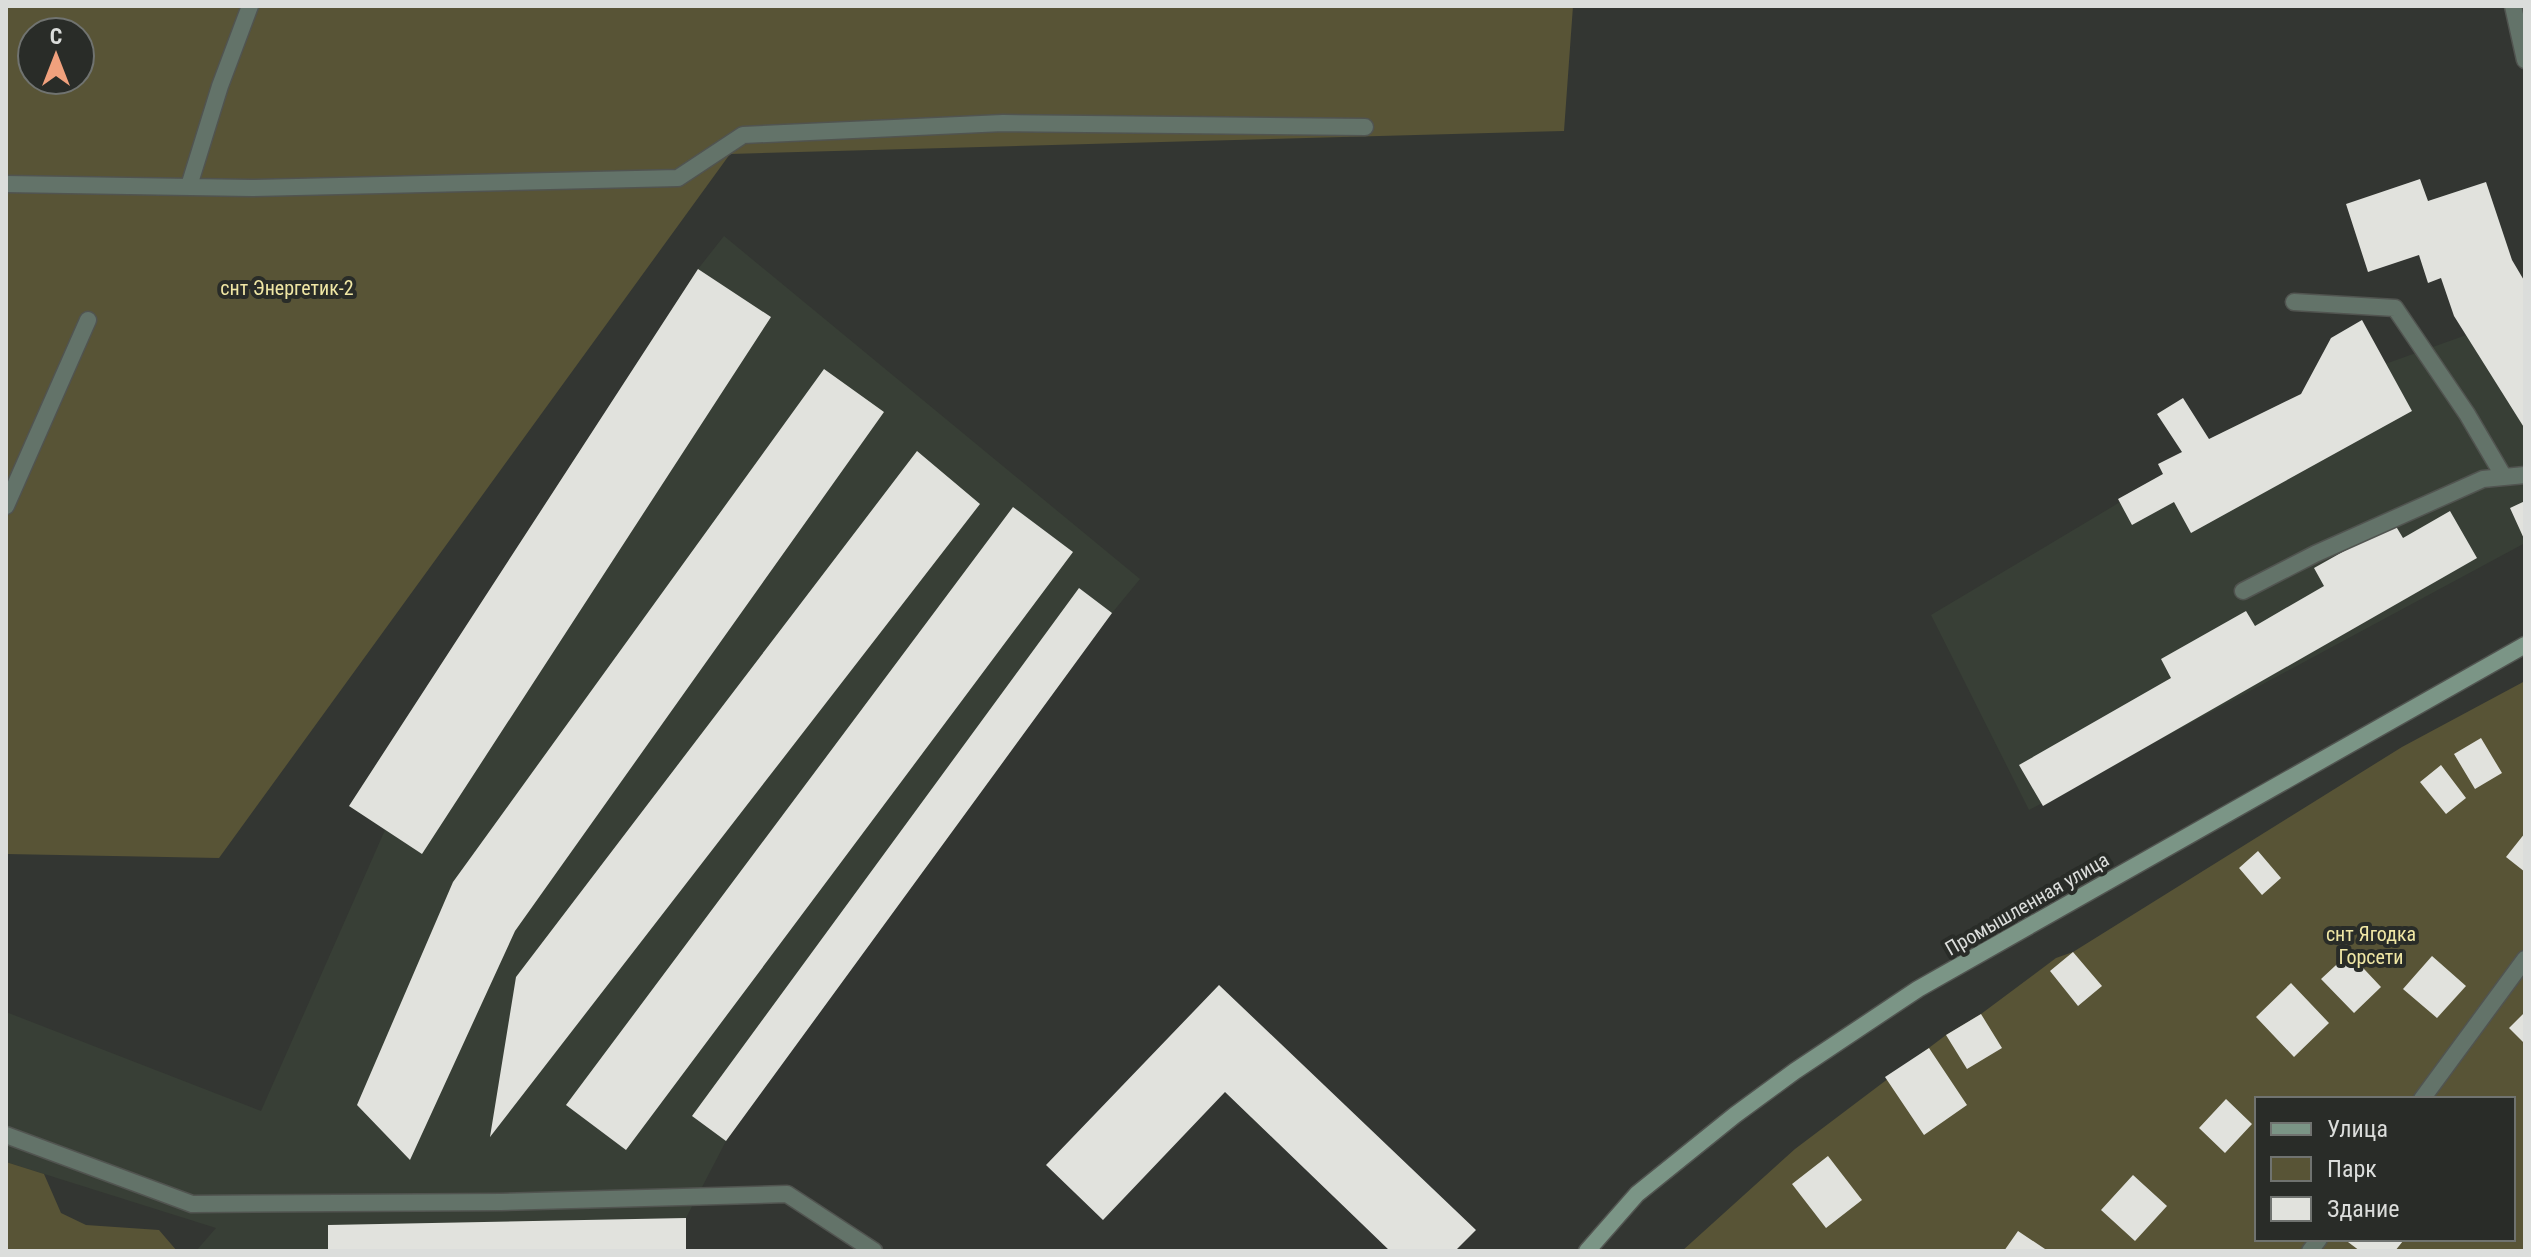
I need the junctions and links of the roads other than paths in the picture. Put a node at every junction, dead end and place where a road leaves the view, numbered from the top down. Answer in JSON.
{"nodes":[{"id":1,"x":250,"y":6,"type":"edge"},
{"id":2,"x":2513,"y":6,"type":"edge"},
{"id":3,"x":2525,"y":60,"type":"edge"},
{"id":4,"x":1365,"y":127,"type":"dead end"},
{"id":5,"x":6,"y":184,"type":"edge"},
{"id":6,"x":189,"y":186,"type":"junction"},
{"id":7,"x":2294,"y":302,"type":"dead end"},
{"id":8,"x":88,"y":320,"type":"dead end"},
{"id":9,"x":2525,"y":475,"type":"edge"},
{"id":10,"x":2504,"y":477,"type":"junction"},
{"id":11,"x":6,"y":506,"type":"edge"},
{"id":12,"x":2243,"y":591,"type":"dead end"},
{"id":13,"x":2525,"y":645,"type":"edge"},
{"id":14,"x":2525,"y":959,"type":"edge"},
{"id":15,"x":2423,"y":1097,"type":"edge"},
{"id":16,"x":6,"y":1135,"type":"edge"},
{"id":17,"x":874,"y":1251,"type":"edge"},
{"id":18,"x":1587,"y":1251,"type":"edge"}],
"edges":[{"from":1,"to":6,"type":"street"},
{"from":2,"to":3,"type":"street"},
{"from":4,"to":6,"type":"street"},
{"from":5,"to":6,"type":"street"},
{"from":7,"to":10,"type":"street"},
{"from":8,"to":11,"type":"street"},
{"from":9,"to":10,"type":"street"},
{"from":10,"to":12,"type":"street"},
{"from":13,"to":18,"type":"main road","name":"Промышленная улица"},
{"from":14,"to":15,"type":"street"},
{"from":16,"to":17,"type":"street"}]}
